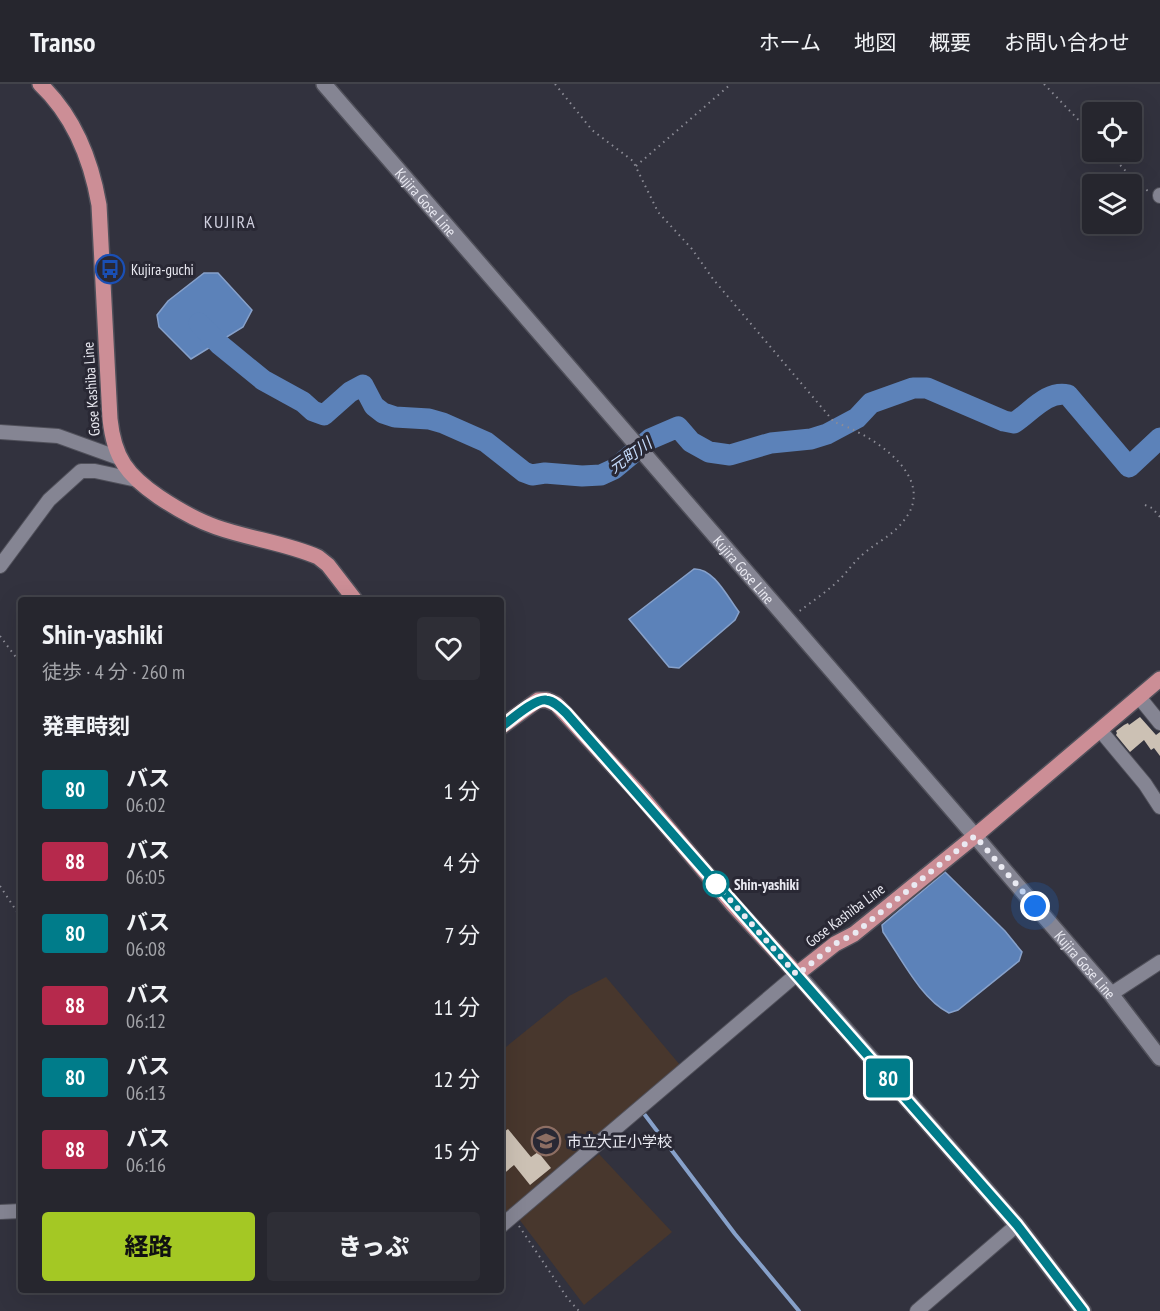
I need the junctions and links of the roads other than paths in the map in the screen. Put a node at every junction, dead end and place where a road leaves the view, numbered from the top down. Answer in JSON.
{"nodes":[{"id":1,"x":40,"y":84,"type":"edge"},
{"id":2,"x":324,"y":84,"type":"edge"},
{"id":3,"x":0,"y":432,"type":"edge"},
{"id":4,"x":119,"y":458,"type":"junction"},
{"id":5,"x":137,"y":480,"type":"junction"},
{"id":6,"x":0,"y":566,"type":"edge"},
{"id":7,"x":353,"y":597,"type":"edge"},
{"id":8,"x":1160,"y":679,"type":"edge"},
{"id":9,"x":1139,"y":697,"type":"junction"},
{"id":10,"x":1160,"y":723,"type":"edge"},
{"id":11,"x":504,"y":725,"type":"edge"},
{"id":12,"x":1100,"y":730,"type":"junction"},
{"id":13,"x":1160,"y":806,"type":"edge"},
{"id":14,"x":975,"y":836,"type":"junction"},
{"id":15,"x":1160,"y":962,"type":"edge"},
{"id":16,"x":797,"y":975,"type":"junction"},
{"id":17,"x":1111,"y":994,"type":"junction"},
{"id":18,"x":1160,"y":1058,"type":"edge"},
{"id":19,"x":18,"y":1211,"type":"edge"},
{"id":20,"x":0,"y":1212,"type":"edge"},
{"id":21,"x":506,"y":1221,"type":"edge"},
{"id":22,"x":1017,"y":1225,"type":"junction"},
{"id":23,"x":917,"y":1311,"type":"edge"},
{"id":24,"x":1083,"y":1311,"type":"edge"}],
"edges":[{"from":1,"to":4,"type":"main road","name":"Gose Kashiba Line"},
{"from":2,"to":14,"type":"main road","name":"Kujira Gose Line"},
{"from":3,"to":4,"type":"street"},
{"from":4,"to":5,"type":"main road","name":"Gose Kashiba Line"},
{"from":5,"to":6,"type":"street"},
{"from":5,"to":7,"type":"main road","name":"Gose Kashiba Line"},
{"from":8,"to":9,"type":"main road","name":"Gose Kashiba Line"},
{"from":9,"to":10,"type":"street"},
{"from":9,"to":12,"type":"main road","name":"Gose Kashiba Line"},
{"from":11,"to":16,"type":"main road"},
{"from":12,"to":13,"type":"street"},
{"from":12,"to":14,"type":"main road","name":"Gose Kashiba Line"},
{"from":14,"to":16,"type":"main road","name":"Gose Kashiba Line"},
{"from":14,"to":17,"type":"main road","name":"Kujira Gose Line"},
{"from":15,"to":17,"type":"street"},
{"from":16,"to":21,"type":"street"},
{"from":16,"to":22,"type":"main road"},
{"from":17,"to":18,"type":"main road","name":"Kujira Gose Line"},
{"from":19,"to":20,"type":"street"},
{"from":22,"to":23,"type":"street"},
{"from":22,"to":24,"type":"main road"}]}
